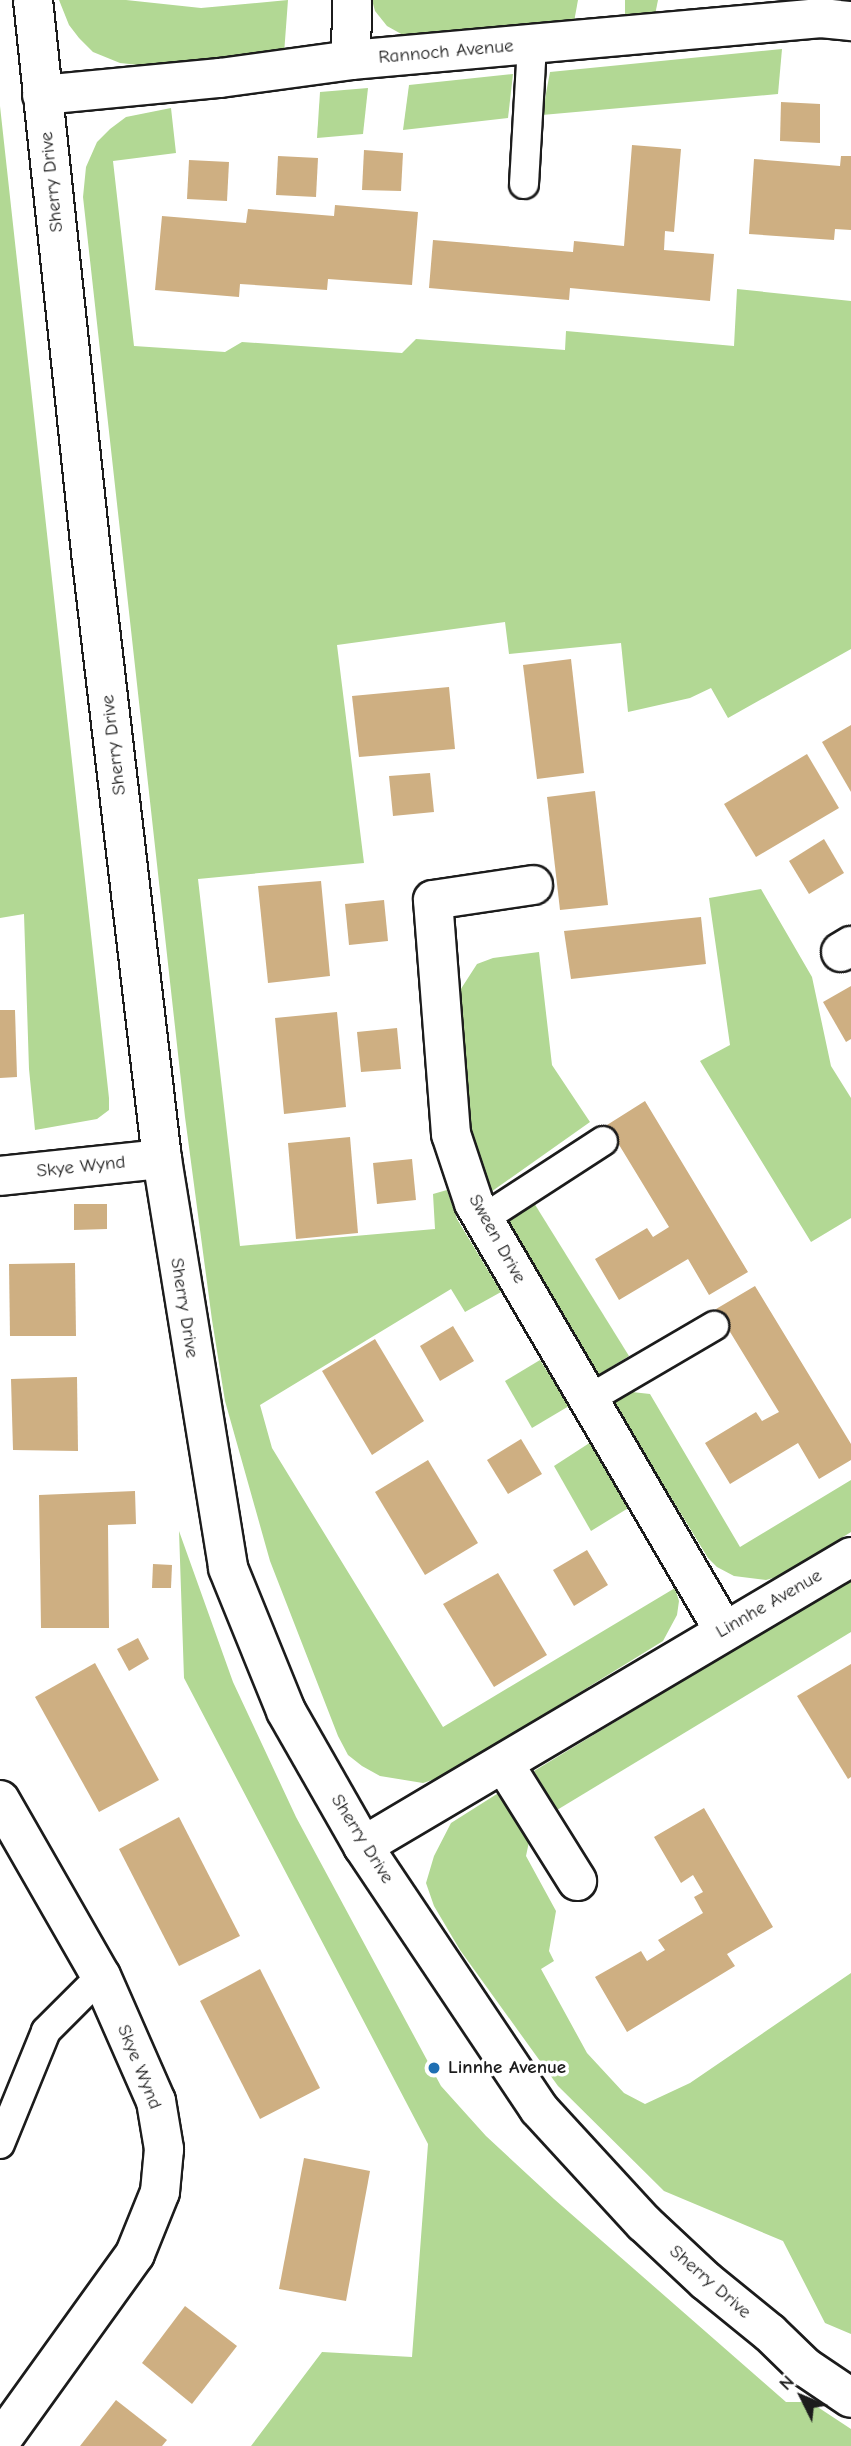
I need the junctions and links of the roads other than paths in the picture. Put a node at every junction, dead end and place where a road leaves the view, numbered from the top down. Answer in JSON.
{"nodes":[{"id":1,"x":33,"y":0,"type":"edge"},
{"id":2,"x":352,"y":0,"type":"edge"},
{"id":3,"x":831,"y":13,"type":"edge"},
{"id":4,"x":532,"y":45,"type":"junction"},
{"id":5,"x":351,"y":60,"type":"junction"},
{"id":6,"x":42,"y":95,"type":"junction"},
{"id":7,"x":524,"y":184,"type":"dead end"},
{"id":8,"x":533,"y":885,"type":"dead end"},
{"id":9,"x":603,"y":1141,"type":"dead end"},
{"id":10,"x":162,"y":1159,"type":"junction"},
{"id":11,"x":0,"y":1176,"type":"edge"},
{"id":12,"x":483,"y":1219,"type":"junction"},
{"id":13,"x":714,"y":1326,"type":"dead end"},
{"id":14,"x":589,"y":1399,"type":"junction"},
{"id":15,"x":851,"y":1557,"type":"edge"},
{"id":16,"x":724,"y":1630,"type":"junction"},
{"id":17,"x":504,"y":1764,"type":"junction"},
{"id":18,"x":0,"y":1800,"type":"edge"},
{"id":19,"x":363,"y":1846,"type":"junction"},
{"id":20,"x":577,"y":1881,"type":"dead end"},
{"id":21,"x":101,"y":1976,"type":"junction"},
{"id":22,"x":0,"y":2142,"type":"edge"},
{"id":23,"x":851,"y":2398,"type":"edge"},
{"id":24,"x":0,"y":2442,"type":"edge"}],
"edges":[{"from":1,"to":6,"type":"street","name":"Sherry Drive"},
{"from":2,"to":5,"type":"street"},
{"from":3,"to":4,"type":"street","name":"Rannoch Avenue"},
{"from":4,"to":5,"type":"street","name":"Rannoch Avenue"},
{"from":4,"to":7,"type":"lane"},
{"from":5,"to":6,"type":"street","name":"Rannoch Avenue"},
{"from":6,"to":10,"type":"street","name":"Sherry Drive"},
{"from":8,"to":12,"type":"street","name":"Sween Drive"},
{"from":9,"to":12,"type":"lane"},
{"from":10,"to":11,"type":"street","name":"Skye Wynd"},
{"from":10,"to":19,"type":"street","name":"Sherry Drive"},
{"from":12,"to":14,"type":"street","name":"Sween Drive"},
{"from":13,"to":14,"type":"lane"},
{"from":14,"to":16,"type":"street","name":"Sween Drive"},
{"from":15,"to":16,"type":"street","name":"Linnhe Avenue"},
{"from":16,"to":17,"type":"street","name":"Linnhe Avenue"},
{"from":17,"to":19,"type":"street","name":"Linnhe Avenue"},
{"from":17,"to":20,"type":"street"},
{"from":18,"to":21,"type":"street","name":"Skye Wynd"},
{"from":19,"to":23,"type":"street","name":"Sherry Drive"},
{"from":21,"to":22,"type":"lane"},
{"from":21,"to":24,"type":"street","name":"Skye Wynd"}]}
